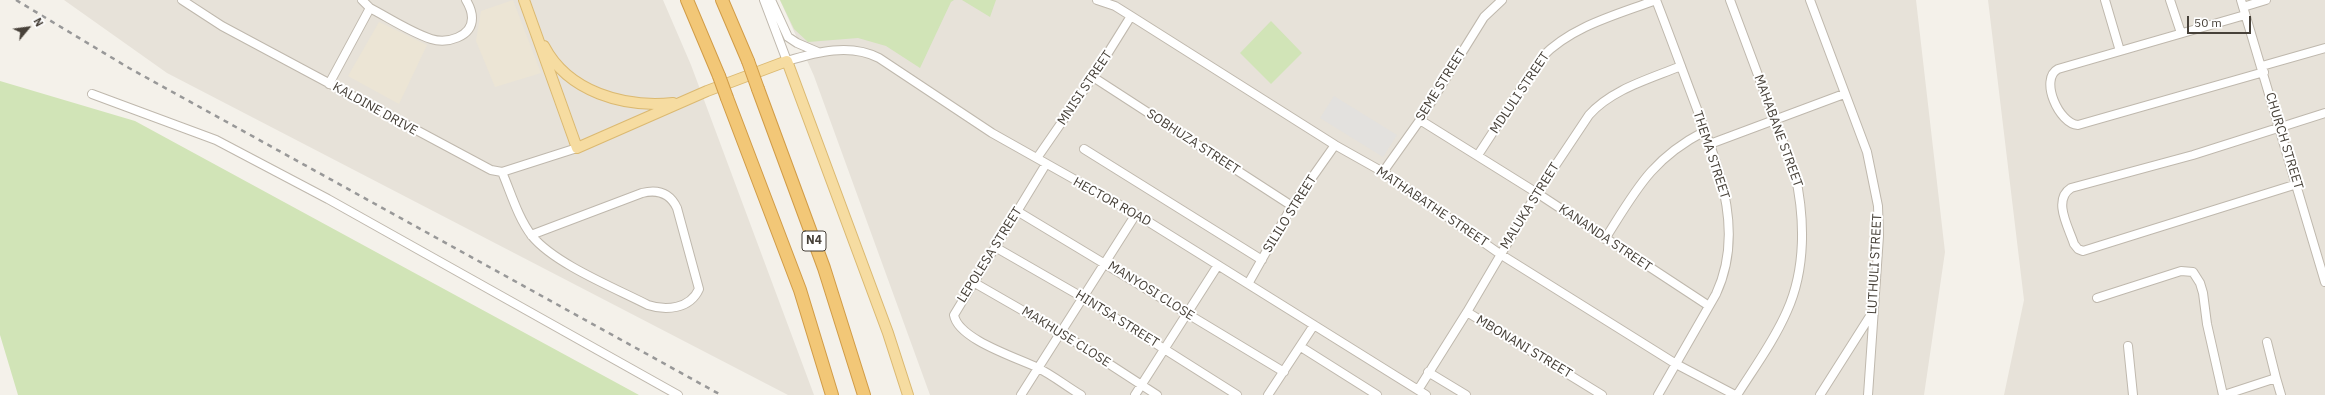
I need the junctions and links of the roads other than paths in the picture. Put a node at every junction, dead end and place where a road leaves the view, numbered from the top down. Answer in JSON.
{"nodes":[{"id":1,"x":182,"y":0,"type":"edge"},
{"id":2,"x":362,"y":0,"type":"edge"},
{"id":3,"x":466,"y":0,"type":"edge"},
{"id":4,"x":524,"y":0,"type":"edge"},
{"id":5,"x":687,"y":0,"type":"edge"},
{"id":6,"x":722,"y":0,"type":"edge"},
{"id":7,"x":764,"y":0,"type":"edge"},
{"id":8,"x":771,"y":0,"type":"edge"},
{"id":9,"x":1098,"y":0,"type":"edge"},
{"id":10,"x":1502,"y":0,"type":"edge"},
{"id":11,"x":1656,"y":0,"type":"edge"},
{"id":12,"x":1730,"y":0,"type":"edge"},
{"id":13,"x":1810,"y":0,"type":"edge"},
{"id":14,"x":2105,"y":0,"type":"edge"},
{"id":15,"x":2170,"y":0,"type":"edge"},
{"id":16,"x":2266,"y":0,"type":"edge"},
{"id":17,"x":2243,"y":7,"type":"edge"},
{"id":18,"x":370,"y":8,"type":"junction"},
{"id":19,"x":1131,"y":16,"type":"junction"},
{"id":20,"x":530,"y":17,"type":"junction"},
{"id":21,"x":2181,"y":33,"type":"junction"},
{"id":22,"x":2325,"y":48,"type":"edge"},
{"id":23,"x":2120,"y":51,"type":"junction"},
{"id":24,"x":818,"y":52,"type":"junction"},
{"id":25,"x":787,"y":61,"type":"junction"},
{"id":26,"x":1681,"y":66,"type":"junction"},
{"id":27,"x":2263,"y":69,"type":"junction"},
{"id":28,"x":1093,"y":78,"type":"junction"},
{"id":29,"x":329,"y":84,"type":"junction"},
{"id":30,"x":92,"y":94,"type":"dead end"},
{"id":31,"x":1844,"y":94,"type":"junction"},
{"id":32,"x":682,"y":102,"type":"junction"},
{"id":33,"x":2325,"y":113,"type":"edge"},
{"id":34,"x":1774,"y":118,"type":"junction"},
{"id":35,"x":1420,"y":120,"type":"junction"},
{"id":36,"x":2280,"y":126,"type":"junction"},
{"id":37,"x":1705,"y":131,"type":"junction"},
{"id":38,"x":1710,"y":144,"type":"junction"},
{"id":39,"x":1335,"y":145,"type":"junction"},
{"id":40,"x":577,"y":148,"type":"junction"},
{"id":41,"x":1084,"y":148,"type":"dead end"},
{"id":42,"x":1478,"y":155,"type":"junction"},
{"id":43,"x":1037,"y":158,"type":"junction"},
{"id":44,"x":1046,"y":164,"type":"junction"},
{"id":45,"x":502,"y":172,"type":"junction"},
{"id":46,"x":1383,"y":172,"type":"junction"},
{"id":47,"x":2297,"y":184,"type":"junction"},
{"id":48,"x":1537,"y":193,"type":"junction"},
{"id":49,"x":1292,"y":206,"type":"junction"},
{"id":50,"x":1017,"y":211,"type":"junction"},
{"id":51,"x":1136,"y":214,"type":"junction"},
{"id":52,"x":531,"y":235,"type":"junction"},
{"id":53,"x":1604,"y":239,"type":"junction"},
{"id":54,"x":995,"y":247,"type":"junction"},
{"id":55,"x":1500,"y":254,"type":"junction"},
{"id":56,"x":1262,"y":260,"type":"junction"},
{"id":57,"x":1104,"y":262,"type":"junction"},
{"id":58,"x":1218,"y":265,"type":"junction"},
{"id":59,"x":973,"y":282,"type":"junction"},
{"id":60,"x":2325,"y":282,"type":"edge"},
{"id":61,"x":1248,"y":284,"type":"junction"},
{"id":62,"x":1082,"y":296,"type":"junction"},
{"id":63,"x":2097,"y":298,"type":"dead end"},
{"id":64,"x":1709,"y":306,"type":"junction"},
{"id":65,"x":1467,"y":312,"type":"junction"},
{"id":66,"x":1187,"y":313,"type":"junction"},
{"id":67,"x":1873,"y":313,"type":"junction"},
{"id":68,"x":1314,"y":325,"type":"junction"},
{"id":69,"x":1060,"y":332,"type":"junction"},
{"id":70,"x":2266,"y":342,"type":"dead end"},
{"id":71,"x":2128,"y":346,"type":"dead end"},
{"id":72,"x":1164,"y":347,"type":"junction"},
{"id":73,"x":1300,"y":347,"type":"junction"},
{"id":74,"x":1676,"y":364,"type":"junction"},
{"id":75,"x":1037,"y":368,"type":"junction"},
{"id":76,"x":1284,"y":372,"type":"junction"},
{"id":77,"x":1428,"y":372,"type":"junction"},
{"id":78,"x":2276,"y":378,"type":"junction"},
{"id":79,"x":1142,"y":385,"type":"junction"},
{"id":80,"x":1418,"y":390,"type":"junction"},
{"id":81,"x":678,"y":395,"type":"edge"},
{"id":82,"x":832,"y":395,"type":"edge"},
{"id":83,"x":864,"y":395,"type":"edge"},
{"id":84,"x":908,"y":395,"type":"edge"},
{"id":85,"x":1021,"y":395,"type":"edge"},
{"id":86,"x":1081,"y":395,"type":"edge"},
{"id":87,"x":1135,"y":395,"type":"edge"},
{"id":88,"x":1157,"y":395,"type":"edge"},
{"id":89,"x":1237,"y":395,"type":"edge"},
{"id":90,"x":1268,"y":395,"type":"edge"},
{"id":91,"x":1377,"y":395,"type":"edge"},
{"id":92,"x":1426,"y":395,"type":"edge"},
{"id":93,"x":1466,"y":395,"type":"edge"},
{"id":94,"x":1602,"y":395,"type":"edge"},
{"id":95,"x":1658,"y":395,"type":"edge"},
{"id":96,"x":1736,"y":395,"type":"edge"},
{"id":97,"x":1820,"y":395,"type":"edge"},
{"id":98,"x":1868,"y":395,"type":"edge"},
{"id":99,"x":2133,"y":395,"type":"edge"},
{"id":100,"x":2224,"y":395,"type":"edge"},
{"id":101,"x":2281,"y":395,"type":"edge"}],
"edges":[{"from":1,"to":29,"type":"street","name":"KALDINE DRIVE"},
{"from":2,"to":18,"type":"street"},
{"from":3,"to":18,"type":"street"},
{"from":4,"to":20,"type":"main road"},
{"from":5,"to":82,"type":"highway","number":"N4","bridge":true},
{"from":6,"to":83,"type":"highway","number":"N4","bridge":true},
{"from":7,"to":25,"type":"street"},
{"from":8,"to":24,"type":"street"},
{"from":9,"to":19,"type":"street","name":"MATHABATHE STREET"},
{"from":10,"to":35,"type":"street","name":"SEME STREET"},
{"from":11,"to":26,"type":"street","name":"THEMA STREET"},
{"from":11,"to":42,"type":"street","name":"MDLULI STREET"},
{"from":12,"to":34,"type":"street","name":"MAHABANE STREET"},
{"from":13,"to":31,"type":"street","name":"LUTHULI STREET"},
{"from":14,"to":23,"type":"street"},
{"from":15,"to":21,"type":"street"},
{"from":16,"to":17,"type":"street"},
{"from":17,"to":21,"type":"street"},
{"from":17,"to":27,"type":"street","name":"CHURCH STREET"},
{"from":18,"to":29,"type":"street"},
{"from":19,"to":28,"type":"street","name":"MNISI STREET"},
{"from":19,"to":39,"type":"street","name":"MATHABATHE STREET"},
{"from":20,"to":32,"type":"main road"},
{"from":20,"to":40,"type":"main road"},
{"from":21,"to":23,"type":"street"},
{"from":22,"to":27,"type":"street"},
{"from":23,"to":27,"type":"street"},
{"from":24,"to":25,"type":"street","name":"HECTOR ROAD"},
{"from":24,"to":43,"type":"street","name":"HECTOR ROAD"},
{"from":25,"to":32,"type":"main road"},
{"from":25,"to":84,"type":"main road"},
{"from":26,"to":37,"type":"street","name":"THEMA STREET"},
{"from":26,"to":48,"type":"street","name":"MALUKA STREET"},
{"from":27,"to":36,"type":"street","name":"CHURCH STREET"},
{"from":28,"to":43,"type":"street","name":"MNISI STREET"},
{"from":28,"to":49,"type":"street","name":"SOBHUZA STREET"},
{"from":29,"to":45,"type":"street","name":"KALDINE DRIVE"},
{"from":30,"to":81,"type":"street"},
{"from":31,"to":34,"type":"street"},
{"from":31,"to":67,"type":"street","name":"LUTHULI STREET"},
{"from":32,"to":40,"type":"main road"},
{"from":33,"to":36,"type":"street"},
{"from":34,"to":38,"type":"street"},
{"from":34,"to":96,"type":"street","name":"MAHABANE STREET"},
{"from":35,"to":42,"type":"street","name":"KANANDA STREET"},
{"from":35,"to":46,"type":"street","name":"SEME STREET"},
{"from":36,"to":47,"type":"street","name":"CHURCH STREET"},
{"from":36,"to":47,"type":"street"},
{"from":37,"to":38,"type":"street","name":"THEMA STREET"},
{"from":37,"to":53,"type":"street"},
{"from":38,"to":64,"type":"street","name":"THEMA STREET"},
{"from":39,"to":46,"type":"street","name":"MATHABATHE STREET"},
{"from":39,"to":49,"type":"street","name":"SILILO STREET"},
{"from":40,"to":45,"type":"street"},
{"from":41,"to":56,"type":"street"},
{"from":42,"to":48,"type":"street","name":"KANANDA STREET"},
{"from":43,"to":44,"type":"street","name":"HECTOR ROAD"},
{"from":44,"to":50,"type":"street","name":"LEPOLESA STREET"},
{"from":44,"to":51,"type":"street","name":"HECTOR ROAD"},
{"from":45,"to":52,"type":"street"},
{"from":46,"to":55,"type":"street","name":"MATHABATHE STREET"},
{"from":47,"to":60,"type":"street","name":"CHURCH STREET"},
{"from":48,"to":53,"type":"street","name":"KANANDA STREET"},
{"from":48,"to":55,"type":"street","name":"MALUKA STREET"},
{"from":49,"to":56,"type":"street","name":"SILILO STREET"},
{"from":50,"to":54,"type":"street","name":"LEPOLESA STREET"},
{"from":50,"to":57,"type":"street","name":"MANYOSI CLOSE"},
{"from":51,"to":57,"type":"street"},
{"from":51,"to":58,"type":"street","name":"HECTOR ROAD"},
{"from":52,"to":52,"type":"street"},
{"from":53,"to":64,"type":"street","name":"KANANDA STREET"},
{"from":54,"to":59,"type":"street","name":"LEPOLESA STREET"},
{"from":54,"to":62,"type":"street","name":"HINTSA STREET"},
{"from":55,"to":65,"type":"street","name":"MALUKA STREET"},
{"from":55,"to":74,"type":"street","name":"MATHABATHE STREET"},
{"from":56,"to":61,"type":"street","name":"SILILO STREET"},
{"from":57,"to":62,"type":"street"},
{"from":57,"to":66,"type":"street","name":"MANYOSI CLOSE"},
{"from":58,"to":61,"type":"street","name":"HECTOR ROAD"},
{"from":58,"to":66,"type":"street"},
{"from":59,"to":69,"type":"street","name":"MAKHUSE CLOSE"},
{"from":59,"to":75,"type":"street","name":"LEPOLESA STREET"},
{"from":61,"to":68,"type":"street","name":"HECTOR ROAD"},
{"from":62,"to":69,"type":"street"},
{"from":62,"to":72,"type":"street","name":"HINTSA STREET"},
{"from":63,"to":100,"type":"street"},
{"from":64,"to":74,"type":"street","name":"THEMA STREET"},
{"from":65,"to":77,"type":"street","name":"MALUKA STREET"},
{"from":65,"to":94,"type":"street","name":"MBONANI STREET"},
{"from":66,"to":72,"type":"street"},
{"from":66,"to":76,"type":"street","name":"MANYOSI CLOSE"},
{"from":67,"to":97,"type":"street"},
{"from":67,"to":98,"type":"street","name":"LUTHULI STREET"},
{"from":68,"to":73,"type":"street"},
{"from":68,"to":80,"type":"street","name":"HECTOR ROAD"},
{"from":69,"to":75,"type":"street"},
{"from":69,"to":79,"type":"street","name":"MAKHUSE CLOSE"},
{"from":70,"to":78,"type":"street"},
{"from":71,"to":99,"type":"street"},
{"from":72,"to":79,"type":"street"},
{"from":72,"to":89,"type":"street","name":"HINTSA STREET"},
{"from":73,"to":76,"type":"street"},
{"from":73,"to":91,"type":"street"},
{"from":74,"to":95,"type":"street","name":"THEMA STREET"},
{"from":74,"to":96,"type":"street","name":"MATHABATHE STREET"},
{"from":75,"to":85,"type":"street"},
{"from":75,"to":86,"type":"street"},
{"from":76,"to":90,"type":"street"},
{"from":77,"to":80,"type":"street","name":"MALUKA STREET"},
{"from":77,"to":93,"type":"street"},
{"from":78,"to":100,"type":"street"},
{"from":78,"to":101,"type":"street"},
{"from":79,"to":87,"type":"street"},
{"from":79,"to":88,"type":"street","name":"MAKHUSE CLOSE"},
{"from":80,"to":92,"type":"street","name":"HECTOR ROAD"}]}
